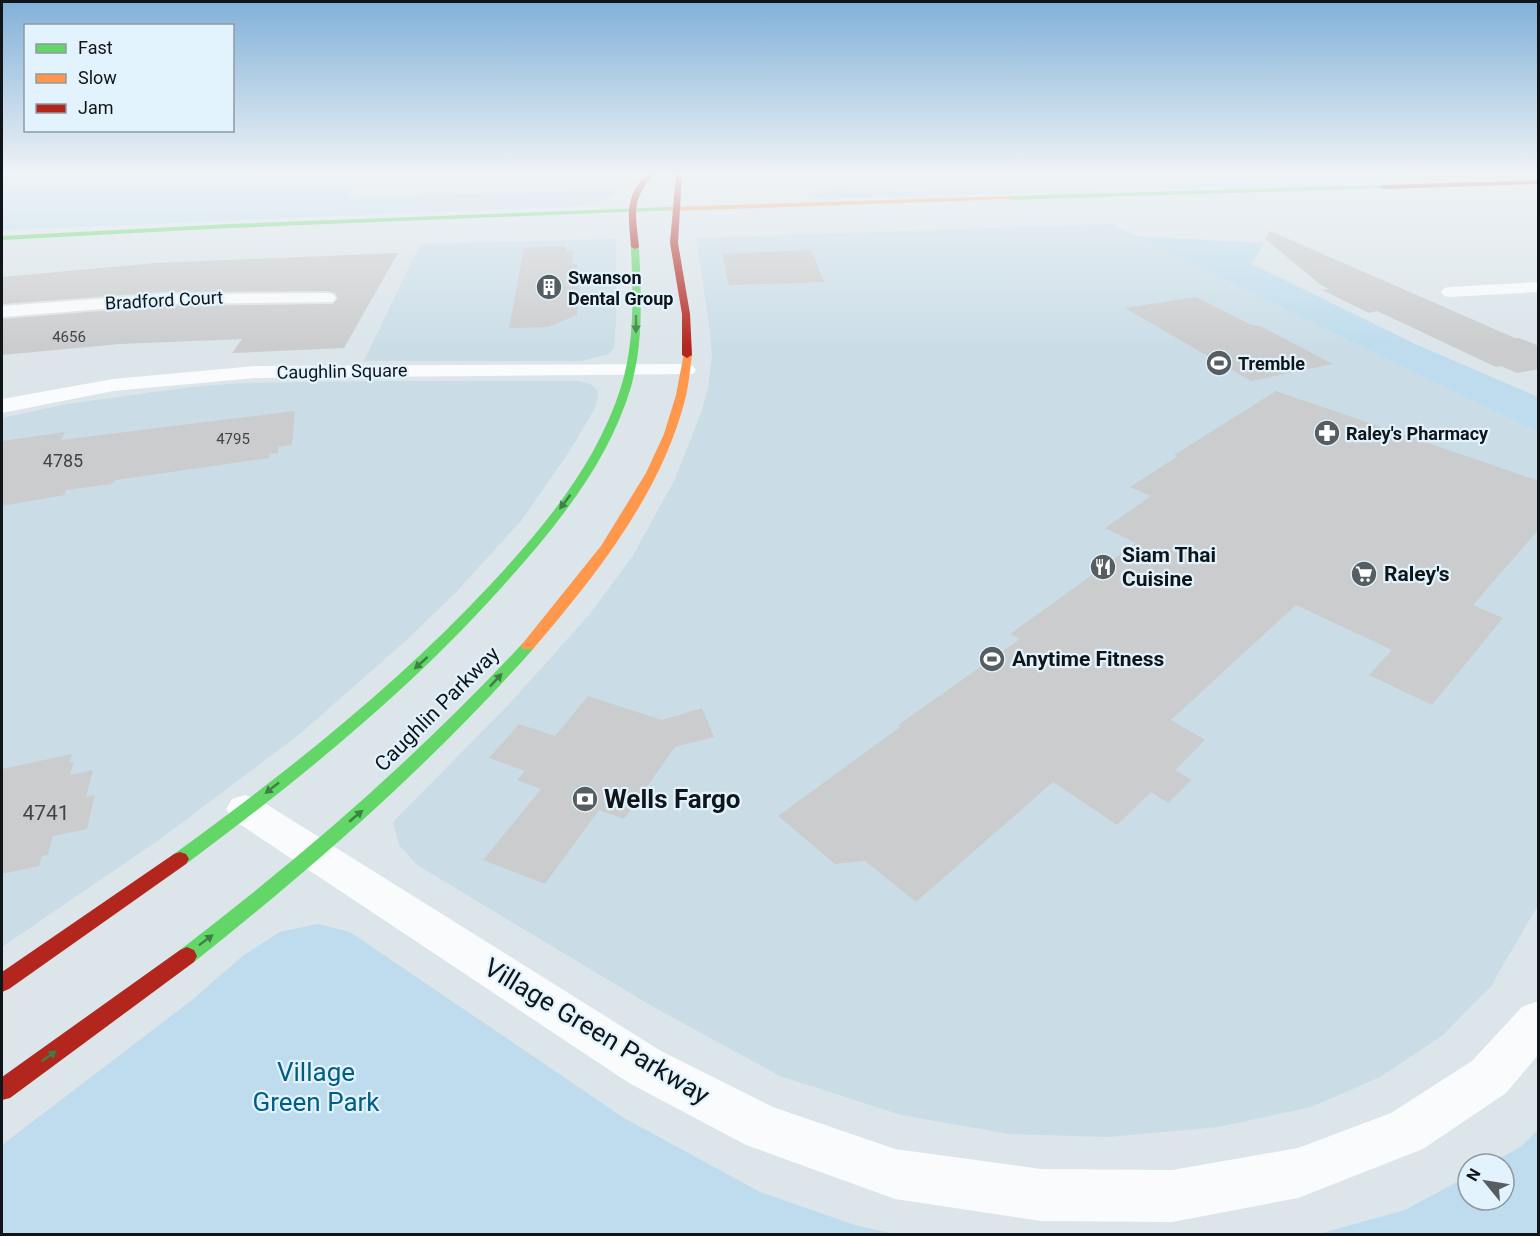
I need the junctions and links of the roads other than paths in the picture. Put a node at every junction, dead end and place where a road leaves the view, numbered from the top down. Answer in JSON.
{"nodes":[{"id":1,"x":120,"y":232,"type":"edge"},
{"id":2,"x":335,"y":232,"type":"edge"},
{"id":3,"x":633,"y":232,"type":"edge"},
{"id":4,"x":675,"y":232,"type":"edge"},
{"id":5,"x":2,"y":238,"type":"edge"},
{"id":6,"x":2,"y":247,"type":"edge"},
{"id":7,"x":1539,"y":287,"type":"edge"},
{"id":8,"x":1515,"y":289,"type":"junction"},
{"id":9,"x":1450,"y":292,"type":"dead end"},
{"id":10,"x":327,"y":298,"type":"dead end"},
{"id":11,"x":1539,"y":304,"type":"edge"},
{"id":12,"x":2,"y":312,"type":"edge"},
{"id":13,"x":630,"y":370,"type":"junction"},
{"id":14,"x":686,"y":370,"type":"junction"},
{"id":15,"x":2,"y":406,"type":"edge"},
{"id":16,"x":244,"y":809,"type":"junction"},
{"id":17,"x":312,"y":854,"type":"junction"},
{"id":18,"x":2,"y":983,"type":"edge"},
{"id":19,"x":1539,"y":1022,"type":"edge"},
{"id":20,"x":2,"y":1090,"type":"edge"}],
"edges":[{"from":1,"to":5,"type":"main road"},
{"from":2,"to":6,"type":"main road"},
{"from":3,"to":13,"type":"main road","name":"Caughlin Parkway","one_way":true},
{"from":4,"to":14,"type":"main road","name":"Caughlin Parkway"},
{"from":7,"to":8,"type":"street"},
{"from":8,"to":9,"type":"street"},
{"from":8,"to":11,"type":"street"},
{"from":10,"to":12,"type":"street","name":"Bradford Court"},
{"from":13,"to":14,"type":"street","name":"Caughlin Square"},
{"from":13,"to":15,"type":"street","name":"Caughlin Square"},
{"from":13,"to":16,"type":"main road","name":"Caughlin Parkway","one_way":true},
{"from":17,"to":14,"type":"main road","name":"Caughlin Parkway","one_way":true},
{"from":16,"to":17,"type":"street","name":"Village Green Parkway"},
{"from":16,"to":18,"type":"main road","name":"Caughlin Parkway"},
{"from":17,"to":19,"type":"street","name":"Village Green Parkway"},
{"from":20,"to":17,"type":"main road","name":"Caughlin Parkway","one_way":true}]}
